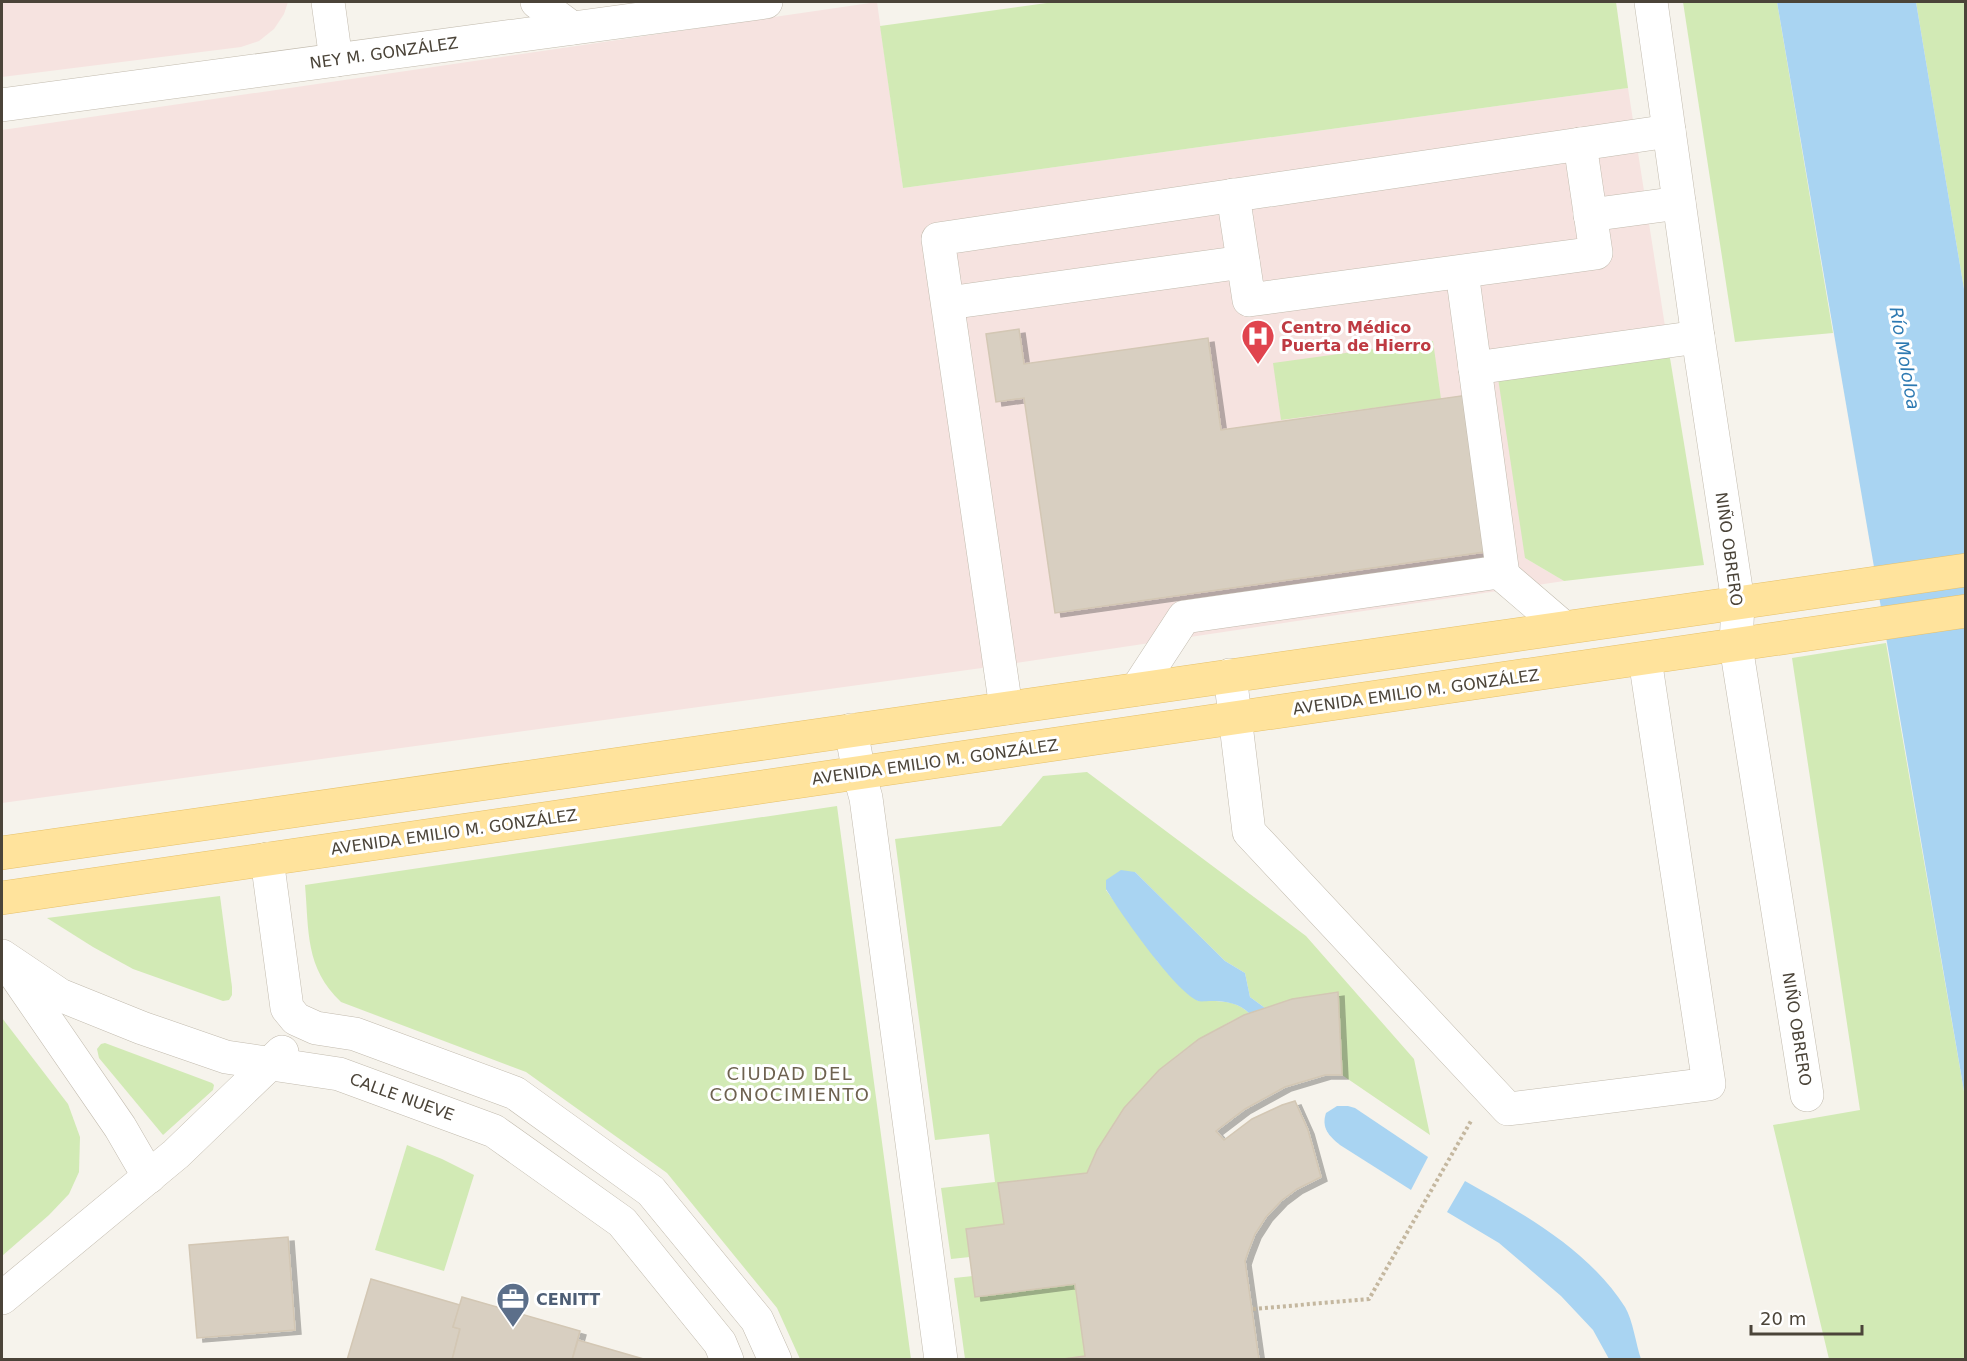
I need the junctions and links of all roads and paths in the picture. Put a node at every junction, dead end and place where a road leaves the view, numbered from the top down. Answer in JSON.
{"nodes":[{"id":1,"x":328,"y":2,"type":"edge"},
{"id":2,"x":537,"y":2,"type":"edge"},
{"id":3,"x":766,"y":2,"type":"edge"},
{"id":4,"x":1651,"y":2,"type":"edge"},
{"id":5,"x":687,"y":7,"type":"edge"},
{"id":6,"x":572,"y":28,"type":"junction"},
{"id":7,"x":336,"y":60,"type":"junction"},
{"id":8,"x":2,"y":105,"type":"edge"},
{"id":9,"x":1669,"y":131,"type":"junction"},
{"id":10,"x":1580,"y":144,"type":"junction"},
{"id":11,"x":1233,"y":195,"type":"junction"},
{"id":12,"x":1679,"y":203,"type":"junction"},
{"id":13,"x":1590,"y":215,"type":"junction"},
{"id":14,"x":1243,"y":262,"type":"junction"},
{"id":15,"x":1462,"y":272,"type":"junction"},
{"id":16,"x":948,"y":303,"type":"junction"},
{"id":17,"x":1698,"y":337,"type":"junction"},
{"id":18,"x":1475,"y":368,"type":"junction"},
{"id":19,"x":1965,"y":570,"type":"edge"},
{"id":20,"x":1503,"y":575,"type":"junction"},
{"id":21,"x":1738,"y":602,"type":"junction"},
{"id":22,"x":1965,"y":611,"type":"edge"},
{"id":23,"x":1563,"y":627,"type":"junction"},
{"id":24,"x":1736,"y":646,"type":"junction"},
{"id":25,"x":1645,"y":658,"type":"junction"},
{"id":26,"x":1230,"y":675,"type":"junction"},
{"id":27,"x":1137,"y":689,"type":"junction"},
{"id":28,"x":1006,"y":708,"type":"junction"},
{"id":29,"x":1235,"y":719,"type":"junction"},
{"id":30,"x":851,"y":730,"type":"junction"},
{"id":31,"x":859,"y":773,"type":"junction"},
{"id":32,"x":433,"y":791,"type":"junction"},
{"id":33,"x":440,"y":834,"type":"junction"},
{"id":34,"x":2,"y":853,"type":"edge"},
{"id":35,"x":267,"y":859,"type":"junction"},
{"id":36,"x":2,"y":898,"type":"edge"},
{"id":37,"x":3,"y":958,"type":"edge"},
{"id":38,"x":309,"y":1025,"type":"junction"},
{"id":39,"x":270,"y":1063,"type":"junction"},
{"id":40,"x":1490,"y":1090,"type":"junction"},
{"id":41,"x":1807,"y":1095,"type":"dead end"},
{"id":42,"x":149,"y":1177,"type":"junction"},
{"id":43,"x":2,"y":1298,"type":"edge"},
{"id":44,"x":1253,"y":1309,"type":"dead end"},
{"id":45,"x":767,"y":1353,"type":"edge"},
{"id":46,"x":727,"y":1359,"type":"edge"},
{"id":47,"x":940,"y":1359,"type":"edge"}],
"edges":[{"from":1,"to":7,"type":"street"},
{"from":2,"to":6,"type":"street"},
{"from":3,"to":5,"type":"street","name":"NEY M. GONZÁLEZ"},
{"from":4,"to":9,"type":"street","name":"NIÑO OBRERO"},
{"from":5,"to":6,"type":"street","name":"NEY M. GONZÁLEZ"},
{"from":6,"to":7,"type":"street","name":"NEY M. GONZÁLEZ"},
{"from":7,"to":8,"type":"street","name":"NEY M. GONZÁLEZ"},
{"from":9,"to":10,"type":"street"},
{"from":9,"to":12,"type":"street","name":"NIÑO OBRERO"},
{"from":10,"to":11,"type":"street"},
{"from":10,"to":13,"type":"street"},
{"from":11,"to":14,"type":"street"},
{"from":11,"to":16,"type":"street"},
{"from":12,"to":13,"type":"street"},
{"from":12,"to":17,"type":"street","name":"NIÑO OBRERO"},
{"from":13,"to":15,"type":"street"},
{"from":14,"to":15,"type":"street"},
{"from":14,"to":16,"type":"street"},
{"from":15,"to":18,"type":"street"},
{"from":16,"to":28,"type":"street"},
{"from":17,"to":18,"type":"street"},
{"from":17,"to":21,"type":"street","name":"NIÑO OBRERO"},
{"from":18,"to":20,"type":"street"},
{"from":19,"to":21,"type":"main road"},
{"from":20,"to":23,"type":"street"},
{"from":20,"to":27,"type":"street"},
{"from":21,"to":23,"type":"main road"},
{"from":21,"to":24,"type":"street","name":"NIÑO OBRERO"},
{"from":22,"to":24,"type":"main road","name":"AVENIDA EMILIO M. GONZÁLEZ"},
{"from":23,"to":26,"type":"main road"},
{"from":24,"to":25,"type":"main road","name":"AVENIDA EMILIO M. GONZÁLEZ"},
{"from":24,"to":41,"type":"street","name":"NIÑO OBRERO"},
{"from":25,"to":29,"type":"main road","name":"AVENIDA EMILIO M. GONZÁLEZ"},
{"from":25,"to":40,"type":"street"},
{"from":26,"to":27,"type":"main road"},
{"from":26,"to":29,"type":"street"},
{"from":27,"to":28,"type":"main road"},
{"from":28,"to":30,"type":"main road"},
{"from":29,"to":31,"type":"main road","name":"AVENIDA EMILIO M. GONZÁLEZ"},
{"from":29,"to":40,"type":"street"},
{"from":30,"to":31,"type":"street"},
{"from":30,"to":32,"type":"main road"},
{"from":31,"to":33,"type":"main road","name":"AVENIDA EMILIO M. GONZÁLEZ"},
{"from":31,"to":47,"type":"street"},
{"from":32,"to":33,"type":"main road"},
{"from":32,"to":34,"type":"main road"},
{"from":33,"to":35,"type":"main road","name":"AVENIDA EMILIO M. GONZÁLEZ"},
{"from":35,"to":36,"type":"main road","name":"AVENIDA EMILIO M. GONZÁLEZ"},
{"from":35,"to":38,"type":"street"},
{"from":37,"to":39,"type":"street","name":"CALLE NUEVE"},
{"from":37,"to":42,"type":"street"},
{"from":38,"to":39,"type":"street"},
{"from":38,"to":45,"type":"street"},
{"from":39,"to":42,"type":"street"},
{"from":39,"to":46,"type":"street","name":"CALLE NUEVE"},
{"from":40,"to":44,"type":"path"},
{"from":42,"to":43,"type":"street"}]}
